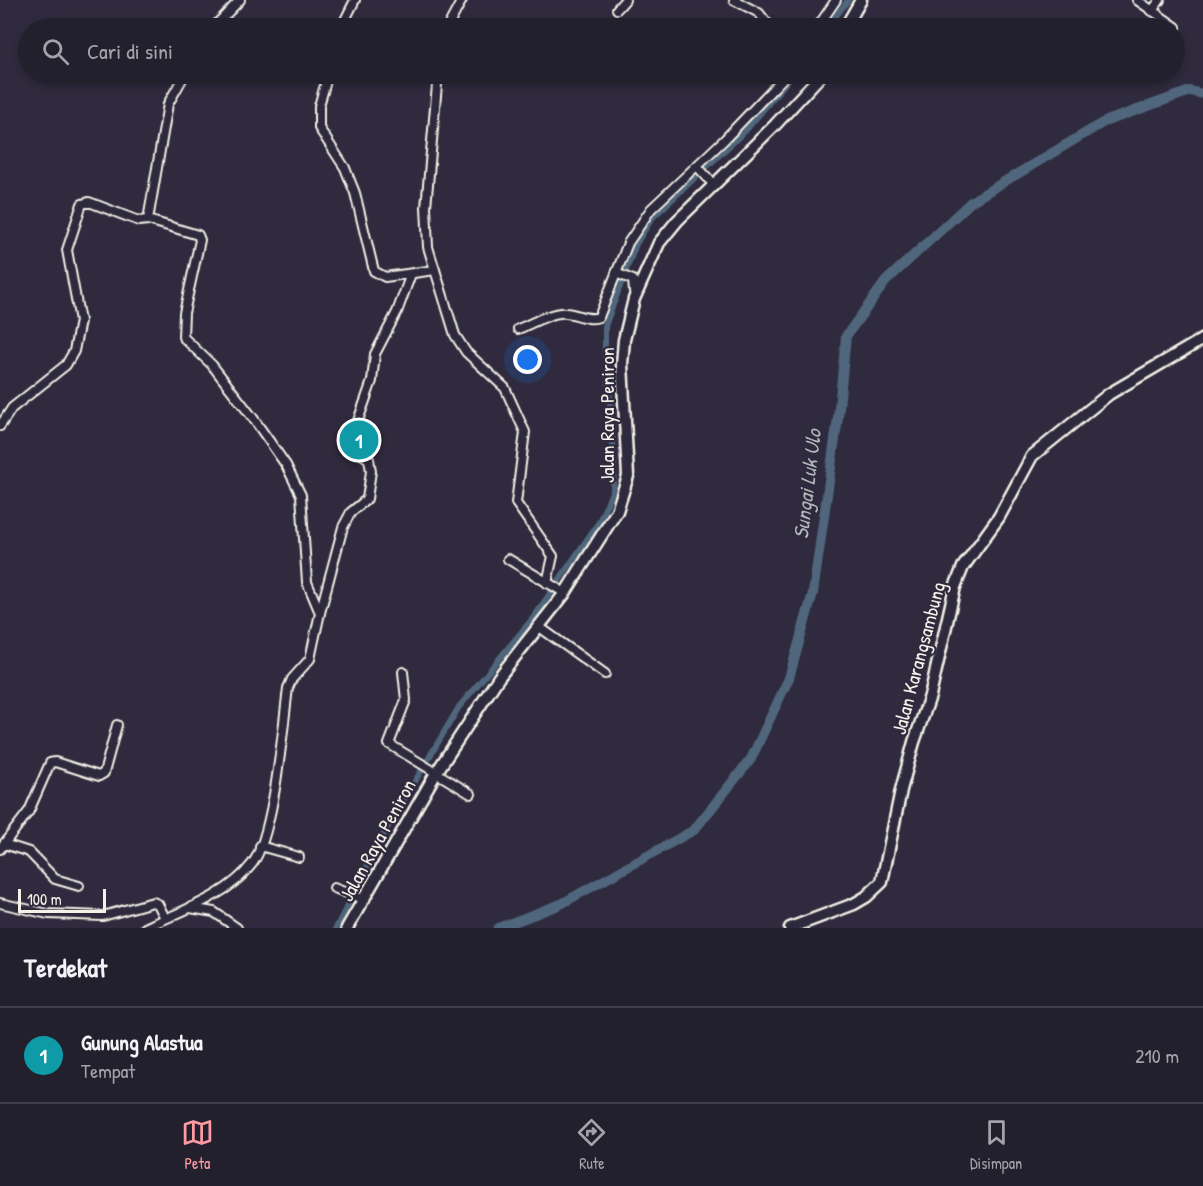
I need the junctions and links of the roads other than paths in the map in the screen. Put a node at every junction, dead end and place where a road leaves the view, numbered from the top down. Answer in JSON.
{"nodes":[{"id":1,"x":240,"y":0,"type":"edge"},
{"id":2,"x":355,"y":0,"type":"edge"},
{"id":3,"x":462,"y":0,"type":"edge"},
{"id":4,"x":625,"y":0,"type":"edge"},
{"id":5,"x":734,"y":0,"type":"edge"},
{"id":6,"x":836,"y":0,"type":"edge"},
{"id":7,"x":861,"y":0,"type":"edge"},
{"id":8,"x":1137,"y":0,"type":"edge"},
{"id":9,"x":1160,"y":0,"type":"edge"},
{"id":10,"x":616,"y":9,"type":"dead end"},
{"id":11,"x":1152,"y":11,"type":"junction"},
{"id":12,"x":223,"y":18,"type":"edge"},
{"id":13,"x":346,"y":18,"type":"edge"},
{"id":14,"x":452,"y":18,"type":"edge"},
{"id":15,"x":763,"y":18,"type":"edge"},
{"id":16,"x":824,"y":18,"type":"edge"},
{"id":17,"x":851,"y":18,"type":"edge"},
{"id":18,"x":1162,"y":18,"type":"edge"},
{"id":19,"x":179,"y":84,"type":"edge"},
{"id":20,"x":325,"y":84,"type":"edge"},
{"id":21,"x":437,"y":84,"type":"edge"},
{"id":22,"x":777,"y":84,"type":"edge"},
{"id":23,"x":814,"y":84,"type":"edge"},
{"id":24,"x":698,"y":167,"type":"junction"},
{"id":25,"x":711,"y":182,"type":"junction"},
{"id":26,"x":148,"y":220,"type":"junction"},
{"id":27,"x":435,"y":270,"type":"junction"},
{"id":28,"x":411,"y":274,"type":"junction"},
{"id":29,"x":618,"y":274,"type":"junction"},
{"id":30,"x":634,"y":300,"type":"junction"},
{"id":31,"x":518,"y":329,"type":"dead end"},
{"id":32,"x":1203,"y":339,"type":"edge"},
{"id":33,"x":0,"y":426,"type":"edge"},
{"id":34,"x":508,"y":559,"type":"dead end"},
{"id":35,"x":548,"y":584,"type":"junction"},
{"id":36,"x":561,"y":591,"type":"junction"},
{"id":37,"x":320,"y":613,"type":"junction"},
{"id":38,"x":538,"y":626,"type":"junction"},
{"id":39,"x":403,"y":672,"type":"dead end"},
{"id":40,"x":605,"y":674,"type":"dead end"},
{"id":41,"x":117,"y":725,"type":"dead end"},
{"id":42,"x":432,"y":770,"type":"junction"},
{"id":43,"x":471,"y":794,"type":"dead end"},
{"id":44,"x":2,"y":846,"type":"edge"},
{"id":45,"x":260,"y":846,"type":"junction"},
{"id":46,"x":299,"y":857,"type":"dead end"},
{"id":47,"x":79,"y":886,"type":"dead end"},
{"id":48,"x":334,"y":888,"type":"dead end"},
{"id":49,"x":358,"y":897,"type":"junction"},
{"id":50,"x":0,"y":903,"type":"edge"},
{"id":51,"x":189,"y":908,"type":"junction"},
{"id":52,"x":165,"y":918,"type":"junction"},
{"id":53,"x":145,"y":928,"type":"edge"},
{"id":54,"x":237,"y":928,"type":"edge"},
{"id":55,"x":347,"y":928,"type":"edge"},
{"id":56,"x":790,"y":928,"type":"edge"}],
"edges":[{"from":1,"to":12,"type":"street"},
{"from":2,"to":13,"type":"street"},
{"from":3,"to":14,"type":"street"},
{"from":4,"to":10,"type":"street"},
{"from":5,"to":15,"type":"street"},
{"from":6,"to":16,"type":"street"},
{"from":7,"to":17,"type":"main road"},
{"from":8,"to":11,"type":"street"},
{"from":9,"to":11,"type":"street"},
{"from":11,"to":18,"type":"street"},
{"from":19,"to":26,"type":"street"},
{"from":20,"to":28,"type":"street"},
{"from":21,"to":27,"type":"street"},
{"from":22,"to":24,"type":"street"},
{"from":23,"to":25,"type":"main road","name":"Jalan Raya Peniron"},
{"from":24,"to":25,"type":"street"},
{"from":24,"to":29,"type":"street"},
{"from":25,"to":30,"type":"main road","name":"Jalan Raya Peniron"},
{"from":26,"to":33,"type":"street"},
{"from":26,"to":37,"type":"street"},
{"from":27,"to":28,"type":"street"},
{"from":27,"to":35,"type":"street"},
{"from":28,"to":37,"type":"street"},
{"from":29,"to":30,"type":"street"},
{"from":29,"to":31,"type":"street"},
{"from":30,"to":36,"type":"main road","name":"Jalan Raya Peniron"},
{"from":32,"to":56,"type":"main road","name":"Jalan Karangsambung"},
{"from":34,"to":35,"type":"street"},
{"from":35,"to":36,"type":"street"},
{"from":36,"to":38,"type":"main road","name":"Jalan Raya Peniron"},
{"from":37,"to":45,"type":"street"},
{"from":38,"to":40,"type":"street"},
{"from":38,"to":42,"type":"main road","name":"Jalan Raya Peniron"},
{"from":39,"to":42,"type":"street"},
{"from":41,"to":44,"type":"street"},
{"from":42,"to":43,"type":"street"},
{"from":42,"to":49,"type":"main road","name":"Jalan Raya Peniron"},
{"from":44,"to":47,"type":"street"},
{"from":45,"to":46,"type":"street"},
{"from":45,"to":51,"type":"street"},
{"from":48,"to":49,"type":"street"},
{"from":49,"to":55,"type":"main road","name":"Jalan Raya Peniron"},
{"from":50,"to":52,"type":"street"},
{"from":51,"to":52,"type":"street"},
{"from":51,"to":54,"type":"street"},
{"from":52,"to":53,"type":"street"}]}
